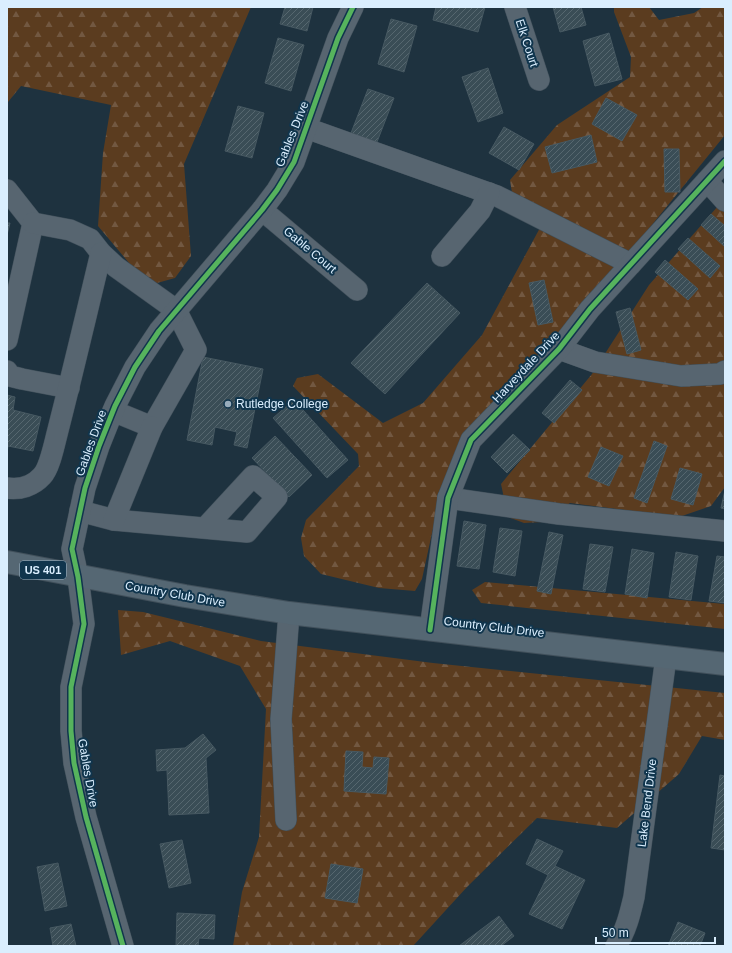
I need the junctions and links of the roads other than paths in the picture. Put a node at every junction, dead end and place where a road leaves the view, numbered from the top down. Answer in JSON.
{"nodes":[{"id":1,"x":353,"y":7,"type":"edge"},
{"id":2,"x":515,"y":7,"type":"edge"},
{"id":3,"x":539,"y":80,"type":"dead end"},
{"id":4,"x":306,"y":128,"type":"junction"},
{"id":5,"x":725,"y":161,"type":"edge"},
{"id":6,"x":707,"y":181,"type":"junction"},
{"id":7,"x":7,"y":190,"type":"edge"},
{"id":8,"x":489,"y":193,"type":"junction"},
{"id":9,"x":725,"y":201,"type":"edge"},
{"id":10,"x":262,"y":210,"type":"junction"},
{"id":11,"x":33,"y":223,"type":"junction"},
{"id":12,"x":101,"y":253,"type":"junction"},
{"id":13,"x":442,"y":256,"type":"dead end"},
{"id":14,"x":631,"y":264,"type":"junction"},
{"id":15,"x":357,"y":290,"type":"dead end"},
{"id":16,"x":176,"y":310,"type":"junction"},
{"id":17,"x":7,"y":340,"type":"edge"},
{"id":18,"x":559,"y":349,"type":"junction"},
{"id":19,"x":725,"y":370,"type":"edge"},
{"id":20,"x":7,"y":372,"type":"edge"},
{"id":21,"x":69,"y":388,"type":"junction"},
{"id":22,"x":113,"y":411,"type":"junction"},
{"id":23,"x":152,"y":427,"type":"junction"},
{"id":24,"x":7,"y":488,"type":"edge"},
{"id":25,"x":448,"y":498,"type":"junction"},
{"id":26,"x":80,"y":511,"type":"junction"},
{"id":27,"x":114,"y":520,"type":"junction"},
{"id":28,"x":205,"y":528,"type":"dead end"},
{"id":29,"x":725,"y":531,"type":"edge"},
{"id":30,"x":7,"y":562,"type":"edge"},
{"id":31,"x":78,"y":577,"type":"junction"},
{"id":32,"x":289,"y":613,"type":"junction"},
{"id":33,"x":430,"y":630,"type":"junction"},
{"id":34,"x":666,"y":657,"type":"junction"},
{"id":35,"x":725,"y":664,"type":"edge"},
{"id":36,"x":286,"y":820,"type":"dead end"},
{"id":37,"x":123,"y":946,"type":"edge"},
{"id":38,"x":616,"y":946,"type":"edge"}],
"edges":[{"from":1,"to":4,"type":"street","name":"Gables Drive"},
{"from":2,"to":3,"type":"street","name":"Elk Court"},
{"from":4,"to":8,"type":"street"},
{"from":4,"to":10,"type":"street","name":"Gables Drive"},
{"from":5,"to":6,"type":"street","name":"Harveydale Drive"},
{"from":6,"to":9,"type":"street"},
{"from":6,"to":14,"type":"street","name":"Harveydale Drive"},
{"from":7,"to":11,"type":"street"},
{"from":8,"to":13,"type":"street"},
{"from":8,"to":14,"type":"street"},
{"from":10,"to":15,"type":"street","name":"Gable Court"},
{"from":10,"to":16,"type":"street","name":"Gables Drive"},
{"from":11,"to":12,"type":"street"},
{"from":11,"to":17,"type":"street"},
{"from":12,"to":16,"type":"street"},
{"from":12,"to":21,"type":"street"},
{"from":14,"to":18,"type":"street","name":"Harveydale Drive"},
{"from":16,"to":22,"type":"street","name":"Gables Drive"},
{"from":16,"to":23,"type":"street"},
{"from":18,"to":19,"type":"street"},
{"from":18,"to":25,"type":"street","name":"Harveydale Drive"},
{"from":20,"to":21,"type":"street"},
{"from":21,"to":24,"type":"street"},
{"from":22,"to":23,"type":"street"},
{"from":22,"to":26,"type":"street","name":"Gables Drive"},
{"from":23,"to":27,"type":"street"},
{"from":25,"to":29,"type":"street"},
{"from":25,"to":33,"type":"street","name":"Harveydale Drive"},
{"from":26,"to":27,"type":"street"},
{"from":26,"to":31,"type":"street","name":"Gables Drive"},
{"from":27,"to":28,"type":"street"},
{"from":30,"to":31,"type":"main road","name":"Country Club Drive","number":"US 401"},
{"from":31,"to":32,"type":"main road","name":"Country Club Drive","number":"US 401"},
{"from":31,"to":37,"type":"street","name":"Gables Drive"},
{"from":32,"to":33,"type":"main road","name":"Country Club Drive","number":"US 401"},
{"from":32,"to":36,"type":"street"},
{"from":33,"to":34,"type":"main road","name":"Country Club Drive","number":"US 401"},
{"from":34,"to":35,"type":"main road","name":"Country Club Drive","number":"US 401"},
{"from":34,"to":38,"type":"street","name":"Lake Bend Drive"}]}
